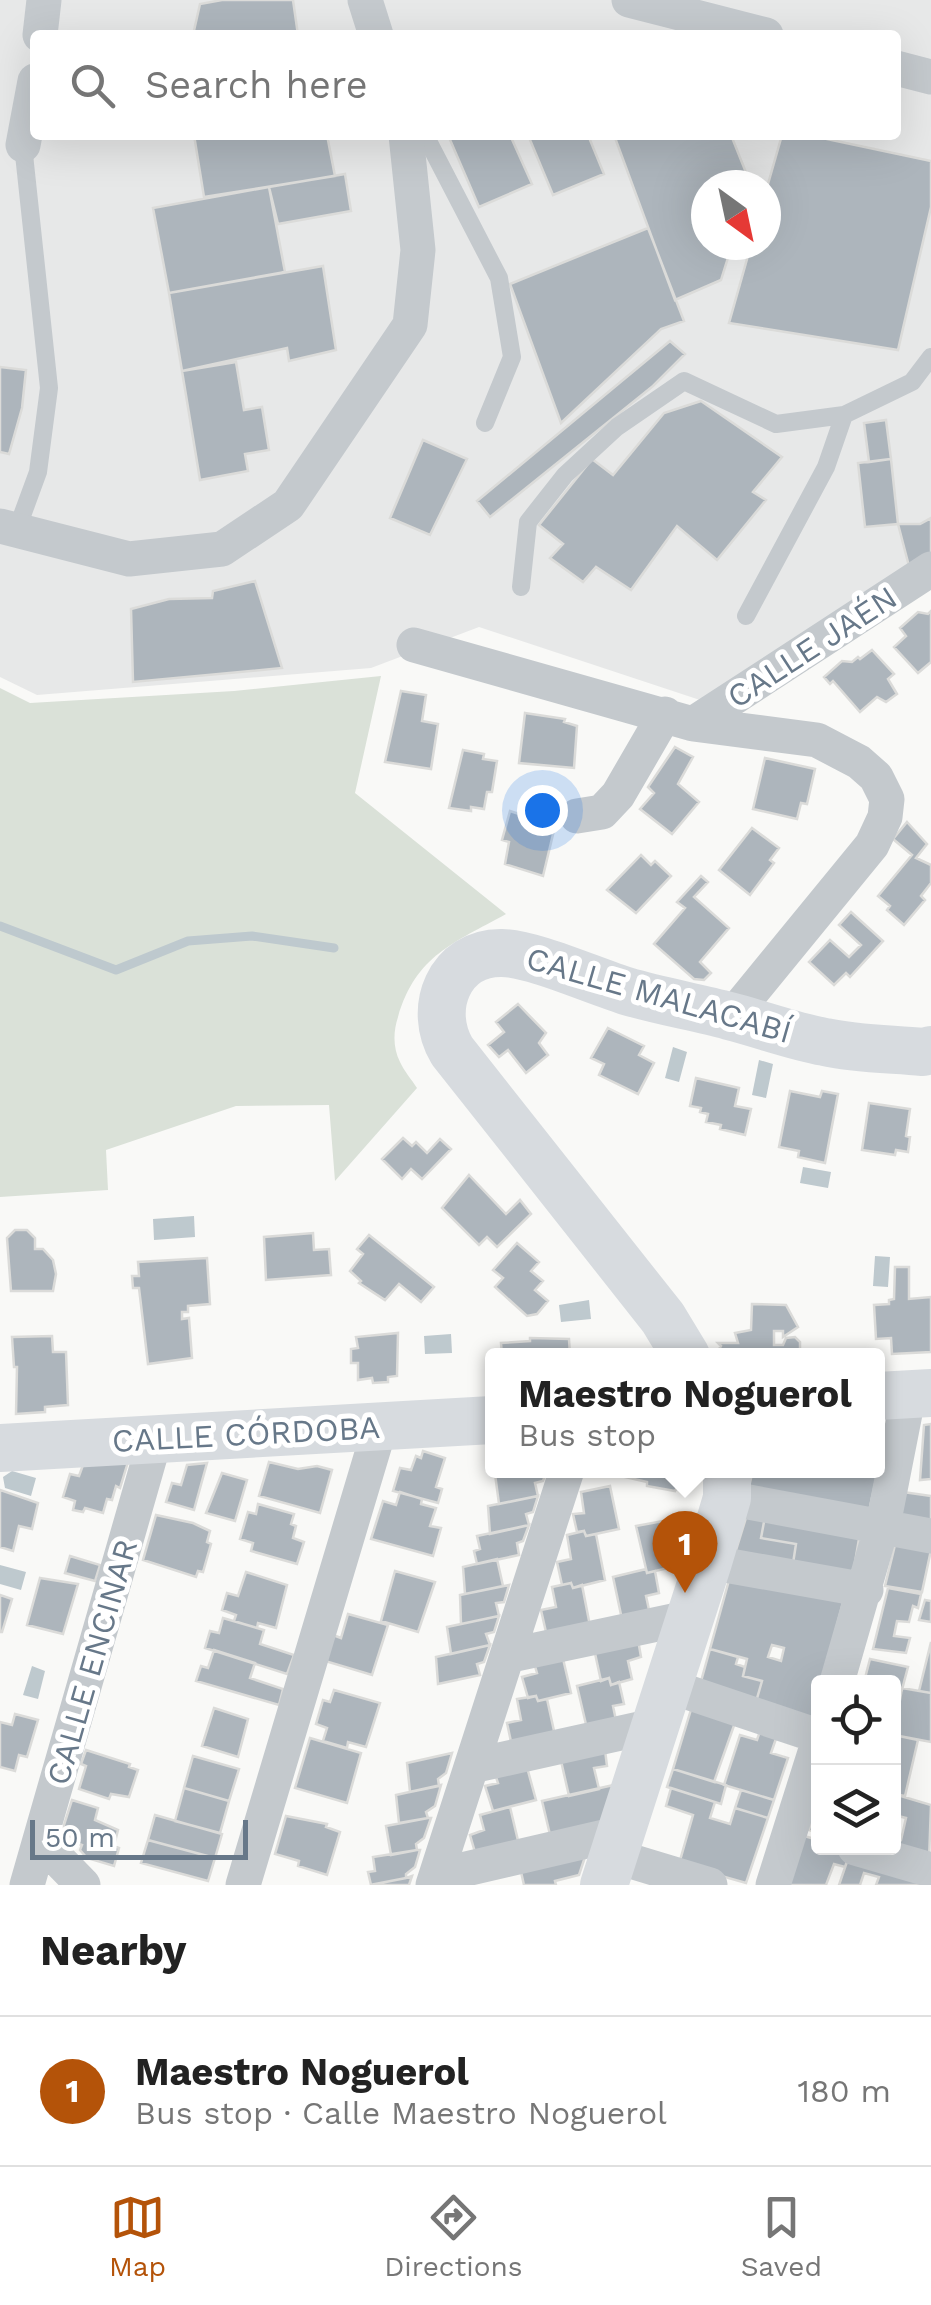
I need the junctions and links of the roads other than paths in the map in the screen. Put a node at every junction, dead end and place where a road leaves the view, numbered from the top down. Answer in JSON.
{"nodes":[{"id":1,"x":44,"y":0,"type":"edge"},
{"id":2,"x":365,"y":0,"type":"edge"},
{"id":3,"x":629,"y":0,"type":"edge"},
{"id":4,"x":41,"y":30,"type":"edge"},
{"id":5,"x":374,"y":30,"type":"edge"},
{"id":6,"x":746,"y":30,"type":"edge"},
{"id":7,"x":901,"y":69,"type":"edge"},
{"id":8,"x":931,"y":77,"type":"edge"},
{"id":9,"x":30,"y":108,"type":"edge"},
{"id":10,"x":409,"y":140,"type":"edge"},
{"id":11,"x":420,"y":140,"type":"edge"},
{"id":12,"x":23,"y":145,"type":"joint"},
{"id":13,"x":931,"y":356,"type":"edge"},
{"id":14,"x":844,"y":415,"type":"junction"},
{"id":15,"x":485,"y":423,"type":"dead end"},
{"id":16,"x":8,"y":529,"type":"edge"},
{"id":17,"x":931,"y":569,"type":"edge"},
{"id":18,"x":521,"y":587,"type":"dead end"},
{"id":19,"x":746,"y":616,"type":"dead end"},
{"id":20,"x":414,"y":645,"type":"dead end"},
{"id":21,"x":679,"y":719,"type":"junction"},
{"id":22,"x":577,"y":816,"type":"dead end"},
{"id":23,"x":732,"y":1016,"type":"junction"},
{"id":24,"x":931,"y":1050,"type":"edge"},
{"id":25,"x":673,"y":1343,"type":"edge"},
{"id":26,"x":906,"y":1394,"type":"edge"},
{"id":27,"x":485,"y":1420,"type":"edge"},
{"id":28,"x":380,"y":1427,"type":"junction"},
{"id":29,"x":155,"y":1439,"type":"junction"},
{"id":30,"x":0,"y":1448,"type":"edge"},
{"id":31,"x":564,"y":1478,"type":"edge"},
{"id":32,"x":727,"y":1484,"type":"edge"},
{"id":33,"x":882,"y":1526,"type":"junction"},
{"id":34,"x":931,"y":1536,"type":"edge"},
{"id":35,"x":708,"y":1562,"type":"junction"},
{"id":36,"x":866,"y":1590,"type":"junction"},
{"id":37,"x":691,"y":1617,"type":"junction"},
{"id":38,"x":507,"y":1656,"type":"junction"},
{"id":39,"x":839,"y":1675,"type":"edge"},
{"id":40,"x":663,"y":1706,"type":"junction"},
{"id":41,"x":811,"y":1738,"type":"edge"},
{"id":42,"x":814,"y":1765,"type":"edge"},
{"id":43,"x":472,"y":1766,"type":"junction"},
{"id":44,"x":805,"y":1833,"type":"edge"},
{"id":45,"x":41,"y":1842,"type":"junction"},
{"id":46,"x":880,"y":1855,"type":"edge"},
{"id":47,"x":613,"y":1858,"type":"edge"},
{"id":48,"x":931,"y":1870,"type":"edge"},
{"id":49,"x":435,"y":1880,"type":"edge"},
{"id":50,"x":27,"y":1885,"type":"edge"},
{"id":51,"x":83,"y":1885,"type":"edge"},
{"id":52,"x":243,"y":1885,"type":"edge"},
{"id":53,"x":710,"y":1885,"type":"edge"},
{"id":54,"x":773,"y":1885,"type":"edge"}],
"edges":[{"from":1,"to":4,"type":"street"},
{"from":2,"to":5,"type":"street"},
{"from":3,"to":6,"type":"street"},
{"from":7,"to":8,"type":"street"},
{"from":9,"to":12,"type":"street"},
{"from":10,"to":16,"type":"street"},
{"from":11,"to":15,"type":"lane"},
{"from":12,"to":16,"type":"lane"},
{"from":13,"to":14,"type":"lane"},
{"from":14,"to":18,"type":"lane"},
{"from":14,"to":19,"type":"lane"},
{"from":17,"to":21,"type":"street","name":"CALLE JAÉN"},
{"from":20,"to":21,"type":"street"},
{"from":21,"to":22,"type":"street"},
{"from":21,"to":23,"type":"street"},
{"from":23,"to":24,"type":"street","name":"CALLE MALACABÍ"},
{"from":23,"to":25,"type":"street","name":"CALLE MALACABÍ"},
{"from":26,"to":33,"type":"street"},
{"from":27,"to":28,"type":"street","name":"CALLE CÓRDOBA"},
{"from":28,"to":29,"type":"street","name":"CALLE CÓRDOBA"},
{"from":28,"to":52,"type":"street"},
{"from":29,"to":30,"type":"street","name":"CALLE CÓRDOBA"},
{"from":29,"to":45,"type":"street","name":"CALLE ENCINAR"},
{"from":31,"to":38,"type":"street"},
{"from":32,"to":33,"type":"street"},
{"from":32,"to":35,"type":"street"},
{"from":33,"to":34,"type":"street"},
{"from":33,"to":36,"type":"street"},
{"from":35,"to":36,"type":"street"},
{"from":35,"to":37,"type":"street"},
{"from":36,"to":39,"type":"street"},
{"from":37,"to":38,"type":"street"},
{"from":37,"to":40,"type":"street"},
{"from":38,"to":43,"type":"street"},
{"from":40,"to":41,"type":"street"},
{"from":40,"to":43,"type":"street"},
{"from":40,"to":47,"type":"street"},
{"from":42,"to":44,"type":"street"},
{"from":43,"to":49,"type":"street"},
{"from":44,"to":54,"type":"street"},
{"from":45,"to":50,"type":"street","name":"CALLE ENCINAR"},
{"from":45,"to":51,"type":"street"},
{"from":46,"to":48,"type":"street"},
{"from":47,"to":49,"type":"street"},
{"from":47,"to":53,"type":"street"}]}
